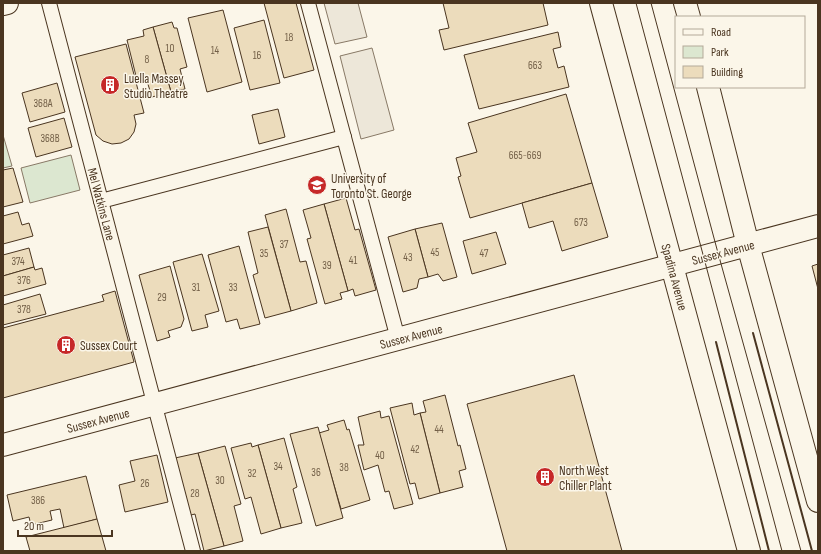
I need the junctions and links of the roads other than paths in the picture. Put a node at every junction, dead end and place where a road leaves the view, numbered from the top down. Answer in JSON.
{"nodes":[{"id":1,"x":7,"y":3,"type":"edge"},
{"id":2,"x":49,"y":3,"type":"edge"},
{"id":3,"x":308,"y":3,"type":"edge"},
{"id":4,"x":601,"y":3,"type":"edge"},
{"id":5,"x":685,"y":3,"type":"edge"},
{"id":6,"x":3,"y":4,"type":"edge"},
{"id":7,"x":689,"y":16,"type":"edge"},
{"id":8,"x":708,"y":88,"type":"edge"},
{"id":9,"x":344,"y":137,"type":"junction"},
{"id":10,"x":101,"y":201,"type":"junction"},
{"id":11,"x":818,"y":226,"type":"edge"},
{"id":12,"x":748,"y":245,"type":"junction"},
{"id":13,"x":671,"y":266,"type":"junction"},
{"id":14,"x":398,"y":339,"type":"junction"},
{"id":15,"x":154,"y":404,"type":"junction"},
{"id":16,"x":3,"y":445,"type":"edge"},
{"id":17,"x":818,"y":501,"type":"edge"},
{"id":18,"x":193,"y":551,"type":"edge"},
{"id":19,"x":749,"y":551,"type":"edge"}],
"edges":[{"from":1,"to":6,"type":"main road"},
{"from":2,"to":10,"type":"lane","name":"Mel Watkins Lane"},
{"from":3,"to":9,"type":"lane"},
{"from":4,"to":13,"type":"main road","name":"Spadina Avenue"},
{"from":5,"to":7,"type":"main road"},
{"from":8,"to":12,"type":"main road"},
{"from":9,"to":10,"type":"lane"},
{"from":9,"to":14,"type":"lane"},
{"from":10,"to":15,"type":"lane","name":"Mel Watkins Lane"},
{"from":11,"to":12,"type":"main road","name":"Sussex Avenue"},
{"from":12,"to":13,"type":"main road","name":"Sussex Avenue"},
{"from":12,"to":17,"type":"main road"},
{"from":13,"to":14,"type":"main road","name":"Sussex Avenue"},
{"from":13,"to":19,"type":"main road","name":"Spadina Avenue"},
{"from":14,"to":15,"type":"main road","name":"Sussex Avenue"},
{"from":15,"to":16,"type":"main road","name":"Sussex Avenue"},
{"from":15,"to":18,"type":"lane","name":"Mel Watkins Lane"}]}
